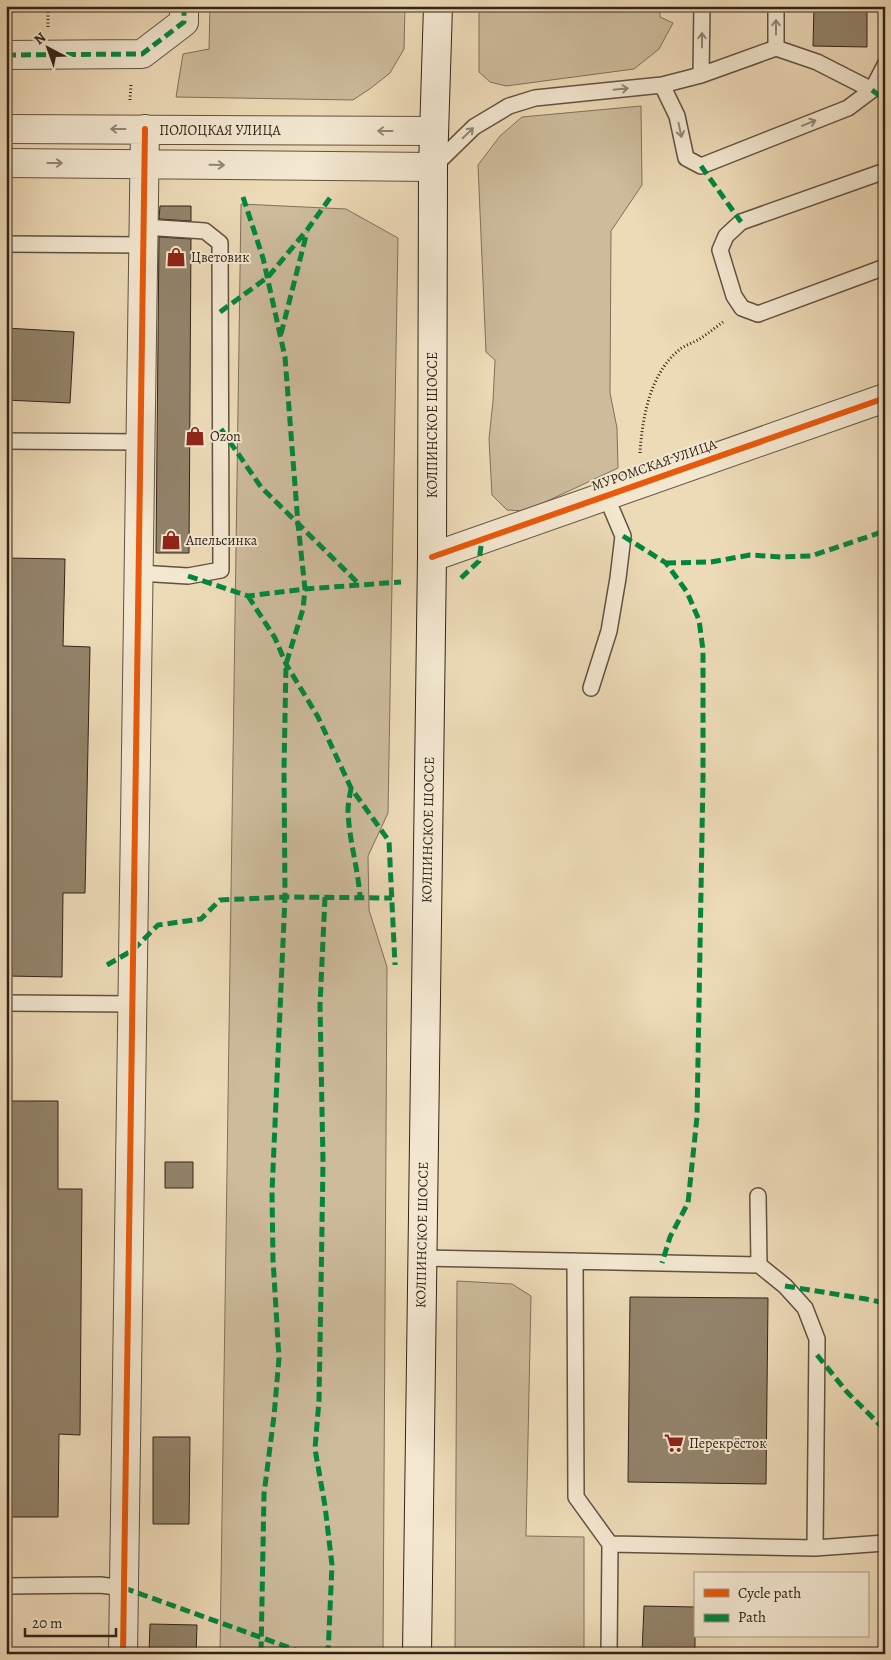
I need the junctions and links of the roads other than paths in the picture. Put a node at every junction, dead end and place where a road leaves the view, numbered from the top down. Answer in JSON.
{"nodes":[{"id":1,"x":184,"y":6,"type":"edge"},
{"id":2,"x":438,"y":6,"type":"edge"},
{"id":3,"x":702,"y":6,"type":"edge"},
{"id":4,"x":776,"y":6,"type":"edge"},
{"id":5,"x":776,"y":48,"type":"junction"},
{"id":6,"x":6,"y":55,"type":"edge"},
{"id":7,"x":885,"y":65,"type":"edge"},
{"id":8,"x":701,"y":75,"type":"junction"},
{"id":9,"x":662,"y":85,"type":"junction"},
{"id":10,"x":872,"y":90,"type":"junction"},
{"id":11,"x":6,"y":129,"type":"edge"},
{"id":12,"x":145,"y":129,"type":"junction"},
{"id":13,"x":434,"y":131,"type":"junction"},
{"id":14,"x":6,"y":163,"type":"edge"},
{"id":15,"x":145,"y":164,"type":"junction"},
{"id":16,"x":433,"y":167,"type":"junction"},
{"id":17,"x":885,"y":171,"type":"edge"},
{"id":18,"x":144,"y":236,"type":"junction"},
{"id":19,"x":6,"y":244,"type":"edge"},
{"id":20,"x":885,"y":267,"type":"edge"},
{"id":21,"x":885,"y":398,"type":"edge"},
{"id":22,"x":6,"y":441,"type":"edge"},
{"id":23,"x":140,"y":442,"type":"junction"},
{"id":24,"x":606,"y":496,"type":"junction"},
{"id":25,"x":432,"y":557,"type":"junction"},
{"id":26,"x":139,"y":573,"type":"junction"},
{"id":27,"x":591,"y":688,"type":"dead end"},
{"id":28,"x":6,"y":1003,"type":"edge"},
{"id":29,"x":132,"y":1004,"type":"junction"},
{"id":30,"x":758,"y":1196,"type":"dead end"},
{"id":31,"x":422,"y":1258,"type":"junction"},
{"id":32,"x":575,"y":1261,"type":"junction"},
{"id":33,"x":759,"y":1265,"type":"junction"},
{"id":34,"x":885,"y":1543,"type":"edge"},
{"id":35,"x":610,"y":1544,"type":"junction"},
{"id":36,"x":815,"y":1548,"type":"junction"},
{"id":37,"x":6,"y":1586,"type":"edge"},
{"id":38,"x":124,"y":1588,"type":"junction"},
{"id":39,"x":123,"y":1654,"type":"edge"},
{"id":40,"x":417,"y":1654,"type":"edge"},
{"id":41,"x":609,"y":1654,"type":"edge"}],
"edges":[{"from":1,"to":6,"type":"street"},
{"from":2,"to":13,"type":"street","name":"КОЛПИНСКОЕ ШОССЕ"},
{"from":8,"to":3,"type":"lane","one_way":true},
{"from":5,"to":4,"type":"lane","one_way":true},
{"from":5,"to":8,"type":"lane"},
{"from":5,"to":10,"type":"lane"},
{"from":7,"to":10,"type":"lane"},
{"from":8,"to":9,"type":"lane"},
{"from":9,"to":10,"type":"lane","one_way":true},
{"from":16,"to":9,"type":"lane","one_way":true},
{"from":12,"to":11,"type":"street","name":"ПОЛОЦКАЯ УЛИЦА","one_way":true},
{"from":13,"to":12,"type":"street","name":"ПОЛОЦКАЯ УЛИЦА","one_way":true},
{"from":12,"to":15,"type":"street"},
{"from":13,"to":16,"type":"street","name":"КОЛПИНСКОЕ ШОССЕ"},
{"from":14,"to":15,"type":"street","one_way":true},
{"from":15,"to":16,"type":"street","one_way":true},
{"from":15,"to":18,"type":"street"},
{"from":16,"to":25,"type":"street","name":"КОЛПИНСКОЕ ШОССЕ"},
{"from":17,"to":20,"type":"lane"},
{"from":18,"to":19,"type":"lane"},
{"from":18,"to":23,"type":"street"},
{"from":18,"to":26,"type":"lane"},
{"from":21,"to":24,"type":"street","name":"МУРОМСКАЯ УЛИЦА"},
{"from":22,"to":23,"type":"lane"},
{"from":23,"to":26,"type":"street"},
{"from":24,"to":25,"type":"street","name":"МУРОМСКАЯ УЛИЦА"},
{"from":24,"to":27,"type":"lane"},
{"from":25,"to":31,"type":"street","name":"КОЛПИНСКОЕ ШОССЕ"},
{"from":26,"to":29,"type":"street"},
{"from":28,"to":29,"type":"lane"},
{"from":29,"to":38,"type":"street"},
{"from":30,"to":33,"type":"lane"},
{"from":31,"to":32,"type":"lane"},
{"from":31,"to":40,"type":"street","name":"КОЛПИНСКОЕ ШОССЕ"},
{"from":32,"to":33,"type":"lane"},
{"from":32,"to":35,"type":"lane"},
{"from":33,"to":36,"type":"lane"},
{"from":34,"to":36,"type":"lane"},
{"from":35,"to":36,"type":"lane"},
{"from":35,"to":41,"type":"lane"},
{"from":37,"to":38,"type":"lane"},
{"from":38,"to":39,"type":"street"}]}
